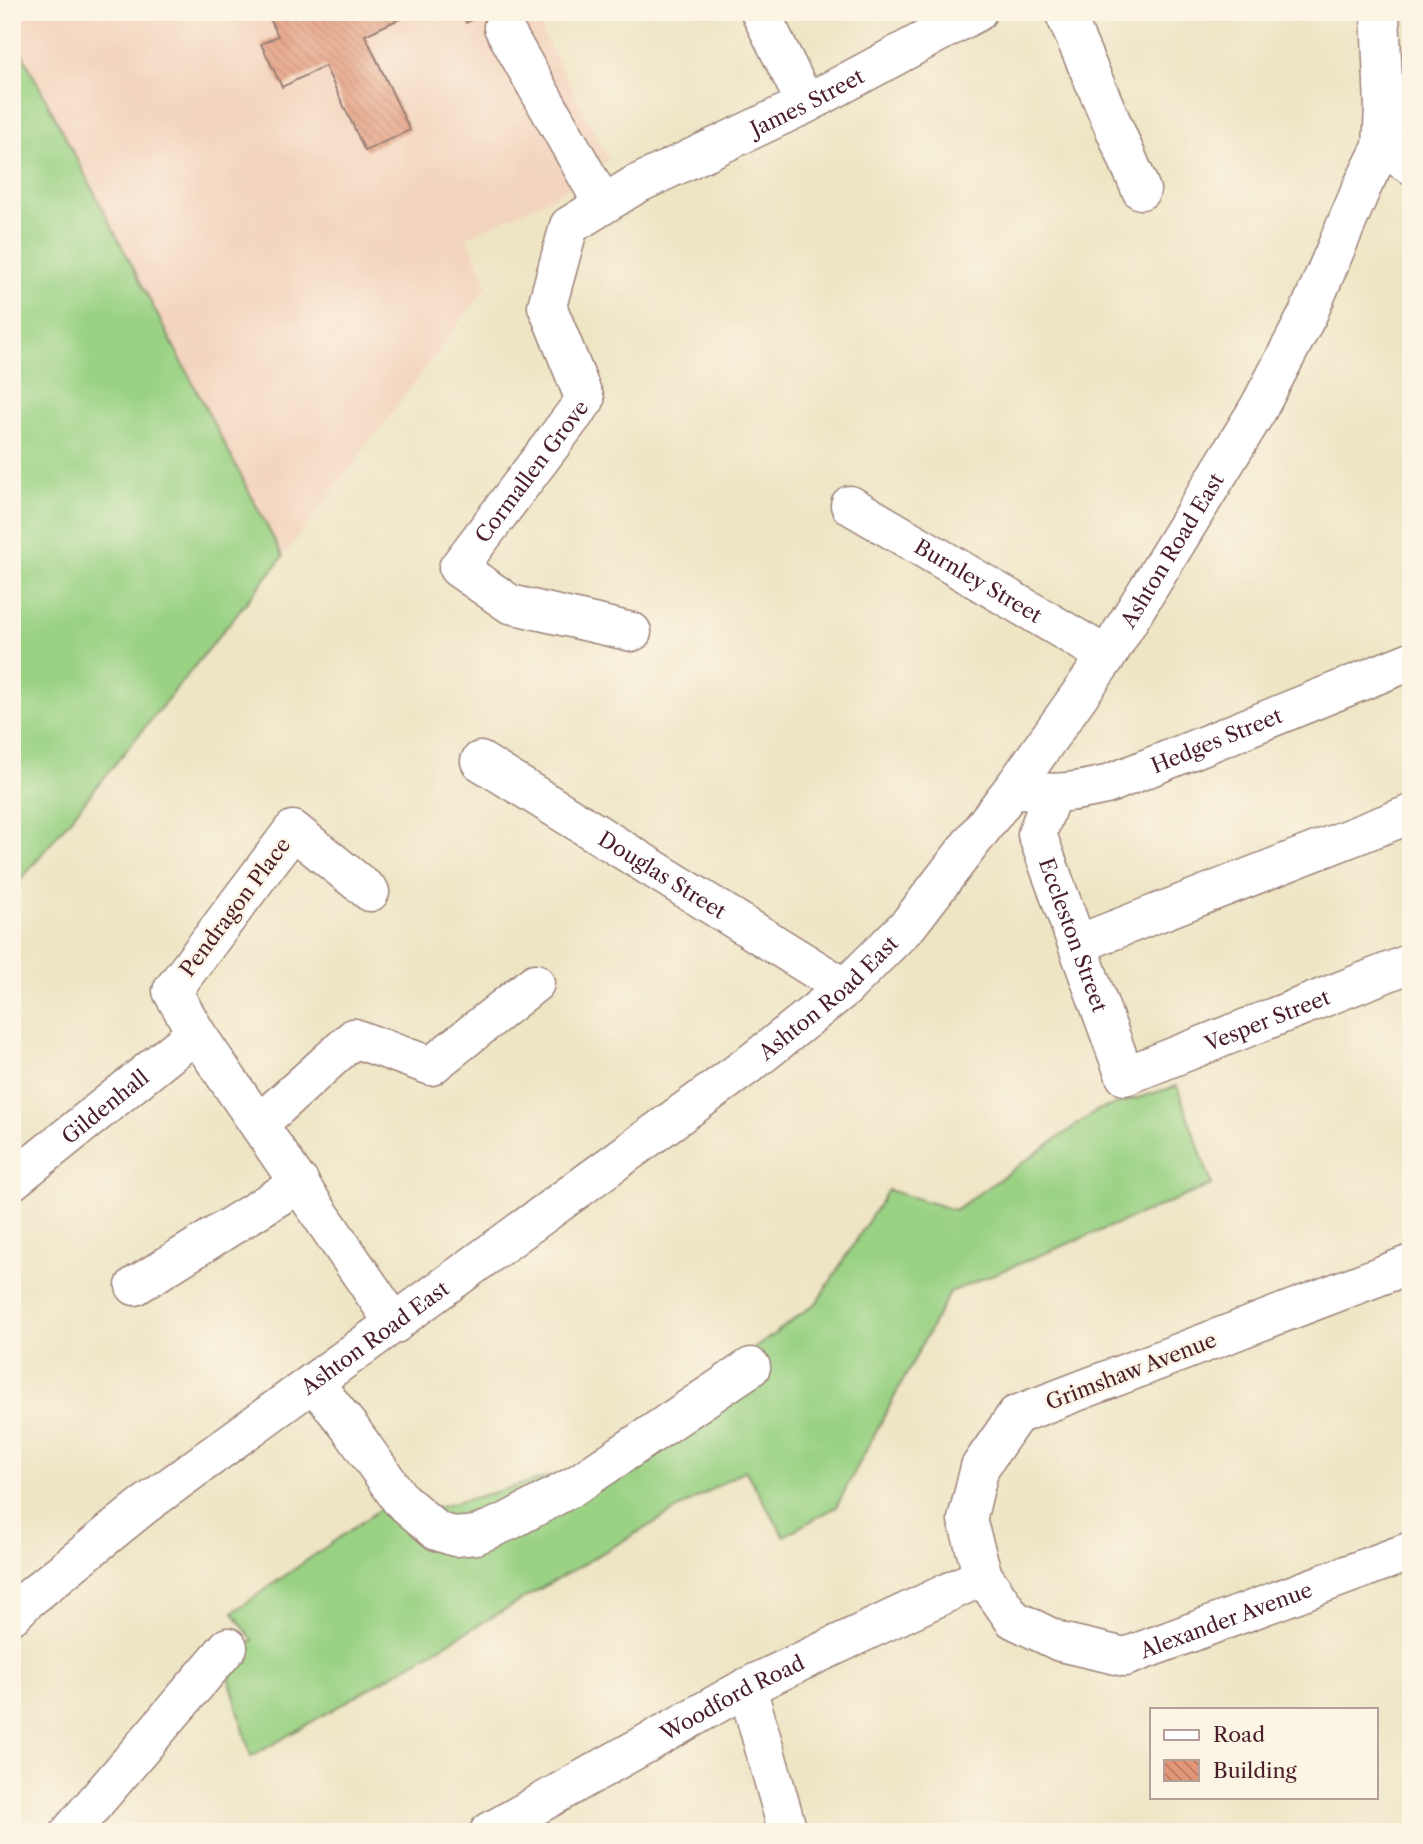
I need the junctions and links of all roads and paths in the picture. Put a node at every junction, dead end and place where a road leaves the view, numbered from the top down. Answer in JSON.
{"nodes":[{"id":1,"x":760,"y":12,"type":"edge"},
{"id":2,"x":977,"y":12,"type":"edge"},
{"id":3,"x":1064,"y":12,"type":"edge"},
{"id":4,"x":1380,"y":12,"type":"edge"},
{"id":5,"x":503,"y":27,"type":"dead end"},
{"id":6,"x":806,"y":104,"type":"junction"},
{"id":7,"x":1396,"y":156,"type":"edge"},
{"id":8,"x":1141,"y":190,"type":"dead end"},
{"id":9,"x":619,"y":195,"type":"junction"},
{"id":10,"x":850,"y":505,"type":"dead end"},
{"id":11,"x":632,"y":632,"type":"dead end"},
{"id":12,"x":1107,"y":656,"type":"junction"},
{"id":13,"x":1411,"y":661,"type":"edge"},
{"id":14,"x":480,"y":761,"type":"dead end"},
{"id":15,"x":1034,"y":789,"type":"junction"},
{"id":16,"x":1411,"y":814,"type":"edge"},
{"id":17,"x":370,"y":892,"type":"dead end"},
{"id":18,"x":1078,"y":946,"type":"junction"},
{"id":19,"x":1411,"y":963,"type":"edge"},
{"id":20,"x":534,"y":983,"type":"dead end"},
{"id":21,"x":845,"y":988,"type":"junction"},
{"id":22,"x":196,"y":1033,"type":"junction"},
{"id":23,"x":1125,"y":1076,"type":"joint"},
{"id":24,"x":259,"y":1124,"type":"junction"},
{"id":25,"x":12,"y":1181,"type":"edge"},
{"id":26,"x":300,"y":1183,"type":"junction"},
{"id":27,"x":1411,"y":1264,"type":"edge"},
{"id":28,"x":135,"y":1286,"type":"dead end"},
{"id":29,"x":395,"y":1324,"type":"junction"},
{"id":30,"x":751,"y":1367,"type":"dead end"},
{"id":31,"x":314,"y":1382,"type":"junction"},
{"id":32,"x":1411,"y":1551,"type":"edge"},
{"id":33,"x":983,"y":1576,"type":"junction"},
{"id":34,"x":12,"y":1615,"type":"edge"},
{"id":35,"x":228,"y":1647,"type":"dead end"},
{"id":36,"x":747,"y":1687,"type":"junction"},
{"id":37,"x":70,"y":1832,"type":"edge"},
{"id":38,"x":489,"y":1832,"type":"edge"},
{"id":39,"x":788,"y":1832,"type":"edge"}],
"edges":[{"from":1,"to":6,"type":"street"},
{"from":2,"to":6,"type":"street","name":"James Street"},
{"from":3,"to":8,"type":"street"},
{"from":4,"to":7,"type":"street"},
{"from":5,"to":9,"type":"street"},
{"from":6,"to":9,"type":"street","name":"James Street"},
{"from":7,"to":12,"type":"street","name":"Ashton Road East"},
{"from":9,"to":11,"type":"street","name":"Cormallen Grove"},
{"from":10,"to":12,"type":"street","name":"Burnley Street"},
{"from":12,"to":15,"type":"street","name":"Ashton Road East"},
{"from":13,"to":15,"type":"street","name":"Hedges Street"},
{"from":14,"to":21,"type":"street","name":"Douglas Street"},
{"from":15,"to":18,"type":"street","name":"Eccleston Street"},
{"from":15,"to":21,"type":"street","name":"Ashton Road East"},
{"from":16,"to":18,"type":"street"},
{"from":17,"to":22,"type":"street","name":"Pendragon Place"},
{"from":18,"to":23,"type":"street","name":"Eccleston Street"},
{"from":19,"to":23,"type":"street","name":"Vesper Street"},
{"from":20,"to":24,"type":"street"},
{"from":21,"to":29,"type":"street","name":"Ashton Road East"},
{"from":22,"to":24,"type":"street","name":"Pendragon Place"},
{"from":22,"to":25,"type":"street","name":"Gildenhall"},
{"from":24,"to":26,"type":"street","name":"Pendragon Place"},
{"from":26,"to":28,"type":"street"},
{"from":26,"to":29,"type":"street","name":"Pendragon Place"},
{"from":27,"to":33,"type":"street","name":"Grimshaw Avenue"},
{"from":29,"to":31,"type":"street","name":"Ashton Road East"},
{"from":30,"to":31,"type":"street"},
{"from":31,"to":34,"type":"street","name":"Ashton Road East"},
{"from":32,"to":33,"type":"street","name":"Alexander Avenue"},
{"from":33,"to":36,"type":"street","name":"Woodford Road"},
{"from":35,"to":37,"type":"street"},
{"from":36,"to":38,"type":"street","name":"Woodford Road"},
{"from":36,"to":39,"type":"street"}]}
